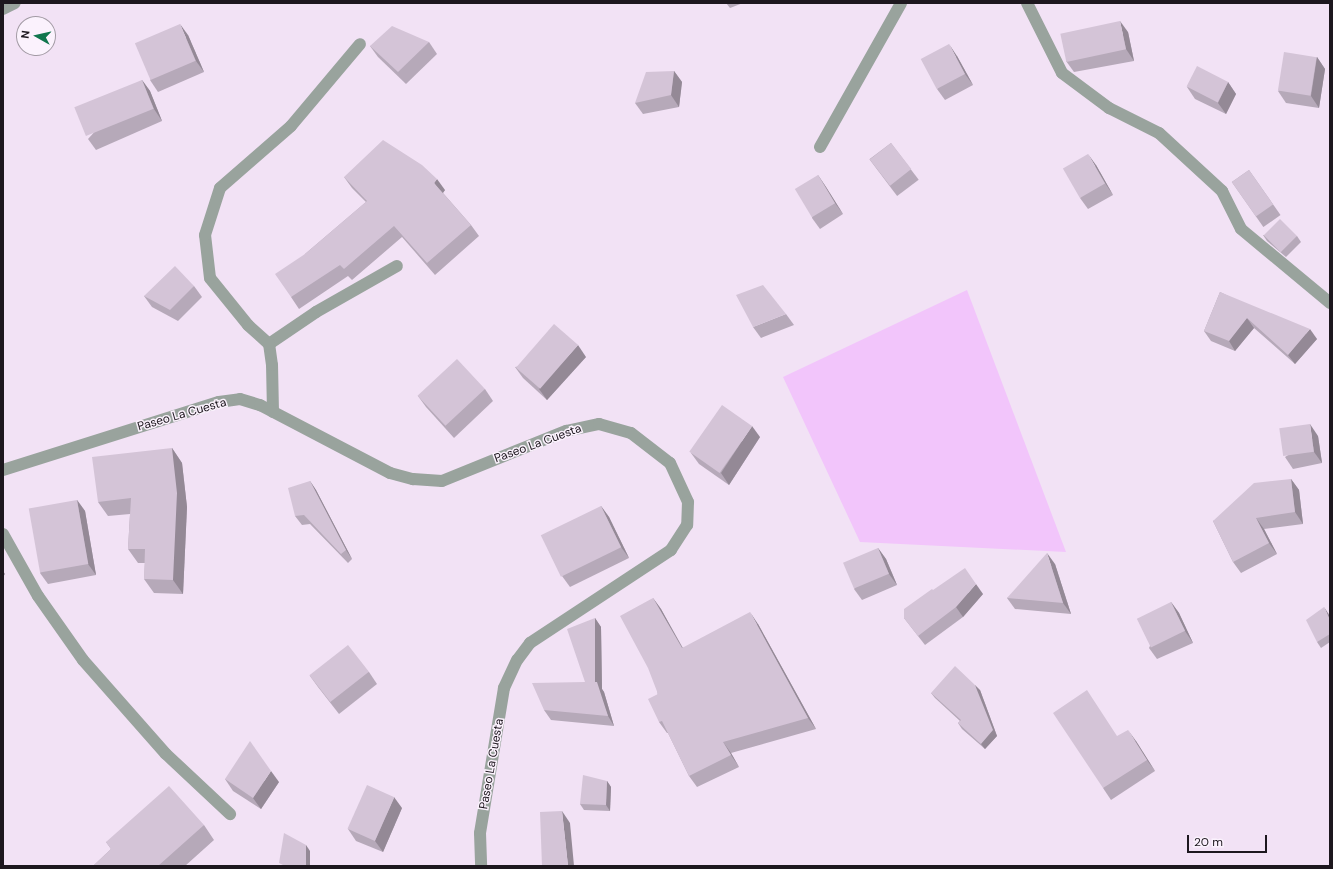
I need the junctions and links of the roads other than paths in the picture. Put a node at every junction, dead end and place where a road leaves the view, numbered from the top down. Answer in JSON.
{"nodes":[{"id":1,"x":15,"y":3,"type":"edge"},
{"id":2,"x":901,"y":3,"type":"edge"},
{"id":3,"x":1027,"y":3,"type":"edge"},
{"id":4,"x":3,"y":9,"type":"edge"},
{"id":5,"x":360,"y":44,"type":"dead end"},
{"id":6,"x":820,"y":147,"type":"dead end"},
{"id":7,"x":397,"y":266,"type":"dead end"},
{"id":8,"x":1330,"y":303,"type":"edge"},
{"id":9,"x":269,"y":344,"type":"junction"},
{"id":10,"x":273,"y":412,"type":"junction"},
{"id":11,"x":3,"y":470,"type":"edge"},
{"id":12,"x":3,"y":534,"type":"edge"},
{"id":13,"x":230,"y":814,"type":"dead end"},
{"id":14,"x":481,"y":866,"type":"edge"}],
"edges":[{"from":1,"to":4,"type":"street"},
{"from":2,"to":6,"type":"street"},
{"from":3,"to":8,"type":"street"},
{"from":5,"to":9,"type":"street"},
{"from":7,"to":9,"type":"street"},
{"from":9,"to":10,"type":"street"},
{"from":10,"to":11,"type":"street","name":"Paseo La Cuesta"},
{"from":10,"to":14,"type":"street","name":"Paseo La Cuesta"},
{"from":12,"to":13,"type":"street"}]}
